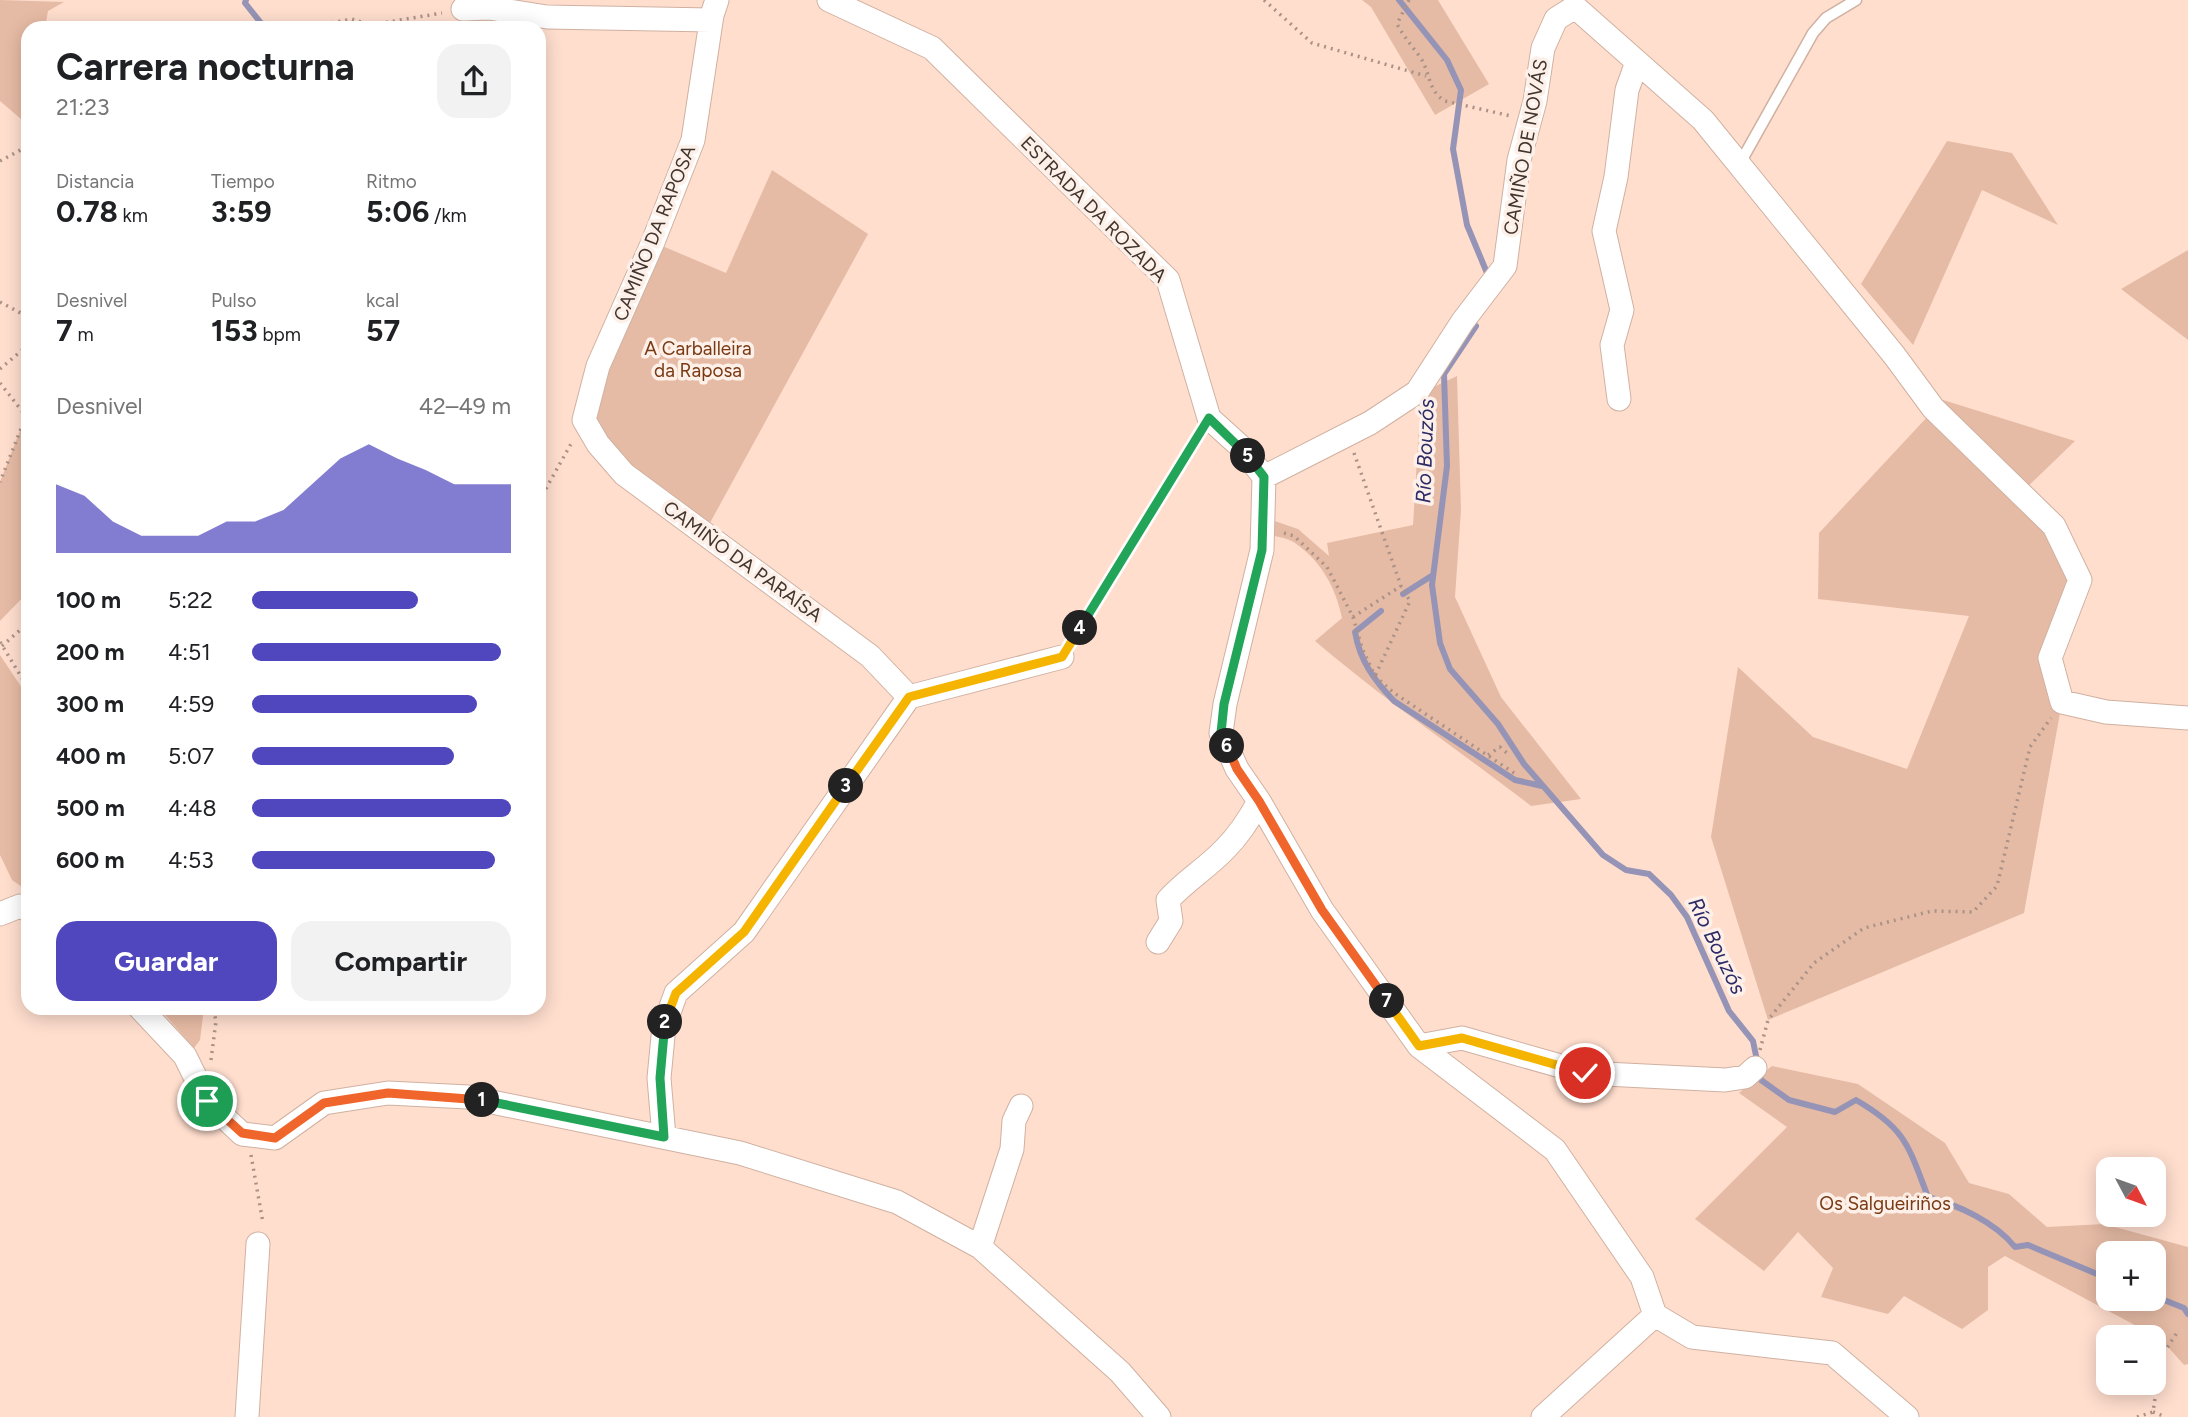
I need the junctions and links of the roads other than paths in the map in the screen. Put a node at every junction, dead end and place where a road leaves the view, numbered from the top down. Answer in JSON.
{"nodes":[{"id":1,"x":829,"y":0,"type":"edge"},
{"id":2,"x":1856,"y":0,"type":"edge"},
{"id":3,"x":1575,"y":3,"type":"edge"},
{"id":4,"x":463,"y":9,"type":"road end"},
{"id":5,"x":714,"y":10,"type":"edge"},
{"id":6,"x":1637,"y":62,"type":"junction"},
{"id":7,"x":1740,"y":165,"type":"junction"},
{"id":8,"x":1619,"y":399,"type":"dead end"},
{"id":9,"x":584,"y":420,"type":"joint"},
{"id":10,"x":1264,"y":477,"type":"junction"},
{"id":11,"x":1062,"y":657,"type":"road end"},
{"id":12,"x":909,"y":697,"type":"junction"},
{"id":13,"x":2188,"y":718,"type":"edge"},
{"id":14,"x":1259,"y":801,"type":"junction"},
{"id":15,"x":21,"y":906,"type":"edge"},
{"id":16,"x":0,"y":914,"type":"edge"},
{"id":17,"x":1158,"y":942,"type":"dead end"},
{"id":18,"x":147,"y":1015,"type":"edge"},
{"id":19,"x":1419,"y":1046,"type":"junction"},
{"id":20,"x":1757,"y":1060,"type":"road end"},
{"id":21,"x":1021,"y":1106,"type":"dead end"},
{"id":22,"x":664,"y":1137,"type":"junction"},
{"id":23,"x":258,"y":1244,"type":"road end"},
{"id":24,"x":980,"y":1247,"type":"junction"},
{"id":25,"x":1655,"y":1315,"type":"junction"},
{"id":26,"x":247,"y":1417,"type":"edge"},
{"id":27,"x":1159,"y":1417,"type":"edge"},
{"id":28,"x":1542,"y":1417,"type":"edge"},
{"id":29,"x":1907,"y":1417,"type":"edge"}],
"edges":[{"from":1,"to":10,"type":"street","name":"ESTRADA DA ROZADA"},
{"from":2,"to":7,"type":"lane"},
{"from":3,"to":6,"type":"street"},
{"from":3,"to":10,"type":"street","name":"CAMIÑO DE NOVÁS"},
{"from":4,"to":5,"type":"street"},
{"from":5,"to":9,"type":"street","name":"CAMIÑO DA RAPOSA"},
{"from":6,"to":7,"type":"street"},
{"from":6,"to":8,"type":"street"},
{"from":7,"to":13,"type":"street"},
{"from":9,"to":12,"type":"street","name":"CAMIÑO DA PARAÍSA"},
{"from":10,"to":14,"type":"street"},
{"from":11,"to":12,"type":"street"},
{"from":12,"to":22,"type":"street"},
{"from":14,"to":17,"type":"street"},
{"from":14,"to":19,"type":"street"},
{"from":15,"to":16,"type":"street"},
{"from":18,"to":22,"type":"street"},
{"from":19,"to":20,"type":"street"},
{"from":19,"to":25,"type":"street"},
{"from":21,"to":24,"type":"street"},
{"from":22,"to":24,"type":"street"},
{"from":23,"to":26,"type":"street"},
{"from":24,"to":27,"type":"street"},
{"from":25,"to":28,"type":"street"},
{"from":25,"to":29,"type":"street"}]}
